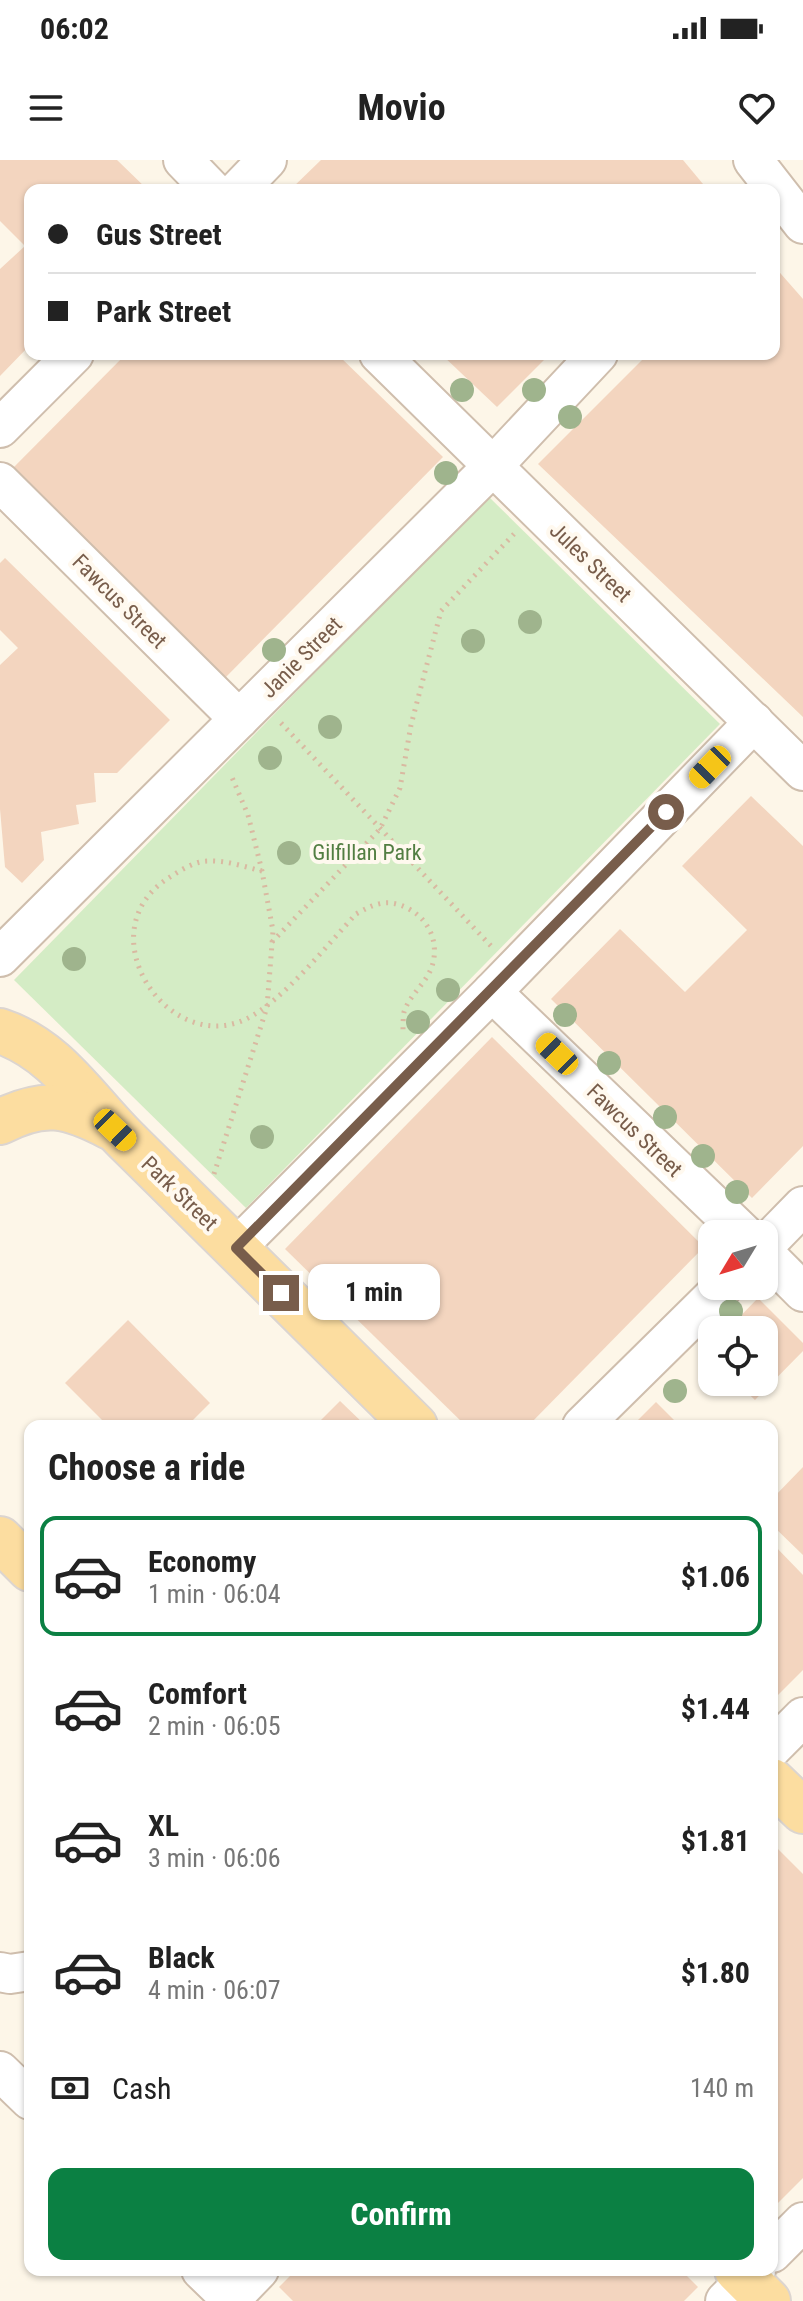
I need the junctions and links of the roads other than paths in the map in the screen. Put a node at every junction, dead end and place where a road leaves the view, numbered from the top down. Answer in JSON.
{"nodes":[{"id":1,"x":183,"y":160,"type":"edge"},
{"id":2,"x":267,"y":160,"type":"edge"},
{"id":3,"x":206,"y":184,"type":"edge"},
{"id":4,"x":244,"y":184,"type":"edge"},
{"id":5,"x":780,"y":194,"type":"edge"},
{"id":6,"x":803,"y":224,"type":"edge"},
{"id":7,"x":68,"y":360,"type":"edge"},
{"id":8,"x":385,"y":360,"type":"edge"},
{"id":9,"x":592,"y":360,"type":"edge"},
{"id":10,"x":0,"y":428,"type":"edge"},
{"id":11,"x":493,"y":466,"type":"junction"},
{"id":12,"x":0,"y":482,"type":"edge"},
{"id":13,"x":237,"y":721,"type":"junction"},
{"id":14,"x":754,"y":722,"type":"junction"},
{"id":15,"x":803,"y":771,"type":"edge"},
{"id":16,"x":0,"y":957,"type":"edge"},
{"id":17,"x":502,"y":981,"type":"junction"},
{"id":18,"x":0,"y":1031,"type":"edge"},
{"id":19,"x":0,"y":1122,"type":"edge"},
{"id":20,"x":115,"y":1130,"type":"junction"},
{"id":21,"x":803,"y":1206,"type":"edge"},
{"id":22,"x":731,"y":1220,"type":"edge"},
{"id":23,"x":778,"y":1232,"type":"edge"},
{"id":24,"x":236,"y":1248,"type":"junction"},
{"id":25,"x":778,"y":1267,"type":"edge"},
{"id":26,"x":803,"y":1292,"type":"edge"},
{"id":27,"x":710,"y":1300,"type":"edge"},
{"id":28,"x":409,"y":1420,"type":"edge"},
{"id":29,"x":588,"y":1420,"type":"edge"},
{"id":30,"x":0,"y":1539,"type":"edge"},
{"id":31,"x":24,"y":1563,"type":"edge"},
{"id":32,"x":803,"y":1717,"type":"edge"},
{"id":33,"x":778,"y":1742,"type":"edge"},
{"id":34,"x":778,"y":1787,"type":"edge"},
{"id":35,"x":803,"y":1811,"type":"edge"},
{"id":36,"x":0,"y":1972,"type":"edge"},
{"id":37,"x":24,"y":1972,"type":"edge"},
{"id":38,"x":0,"y":2071,"type":"edge"},
{"id":39,"x":24,"y":2094,"type":"edge"},
{"id":40,"x":803,"y":2222,"type":"edge"},
{"id":41,"x":778,"y":2249,"type":"edge"},
{"id":42,"x":207,"y":2276,"type":"edge"},
{"id":43,"x":253,"y":2276,"type":"edge"},
{"id":44,"x":231,"y":2300,"type":"edge"}],
"edges":[{"from":1,"to":3,"type":"street"},
{"from":2,"to":4,"type":"street"},
{"from":5,"to":6,"type":"street"},
{"from":7,"to":10,"type":"street"},
{"from":8,"to":11,"type":"street","name":"Jules Street"},
{"from":9,"to":11,"type":"street","name":"Janie Street"},
{"from":11,"to":13,"type":"street","name":"Janie Street"},
{"from":11,"to":14,"type":"street","name":"Jules Street"},
{"from":12,"to":13,"type":"street","name":"Fawcus Street"},
{"from":13,"to":16,"type":"street","name":"Janie Street"},
{"from":14,"to":15,"type":"street","name":"Jules Street"},
{"from":14,"to":17,"type":"street"},
{"from":17,"to":22,"type":"street","name":"Fawcus Street"},
{"from":17,"to":24,"type":"street"},
{"from":18,"to":20,"type":"main road","name":"Park Street"},
{"from":19,"to":20,"type":"main road","name":"Park Street"},
{"from":20,"to":24,"type":"main road","name":"Park Street"},
{"from":21,"to":23,"type":"street"},
{"from":24,"to":28,"type":"main road","name":"Park Street"},
{"from":25,"to":26,"type":"street"},
{"from":27,"to":29,"type":"street"},
{"from":30,"to":31,"type":"main road"},
{"from":32,"to":33,"type":"street"},
{"from":34,"to":35,"type":"main road"},
{"from":36,"to":37,"type":"street"},
{"from":38,"to":39,"type":"street"},
{"from":40,"to":41,"type":"street"},
{"from":42,"to":44,"type":"street"},
{"from":43,"to":44,"type":"street"}]}
